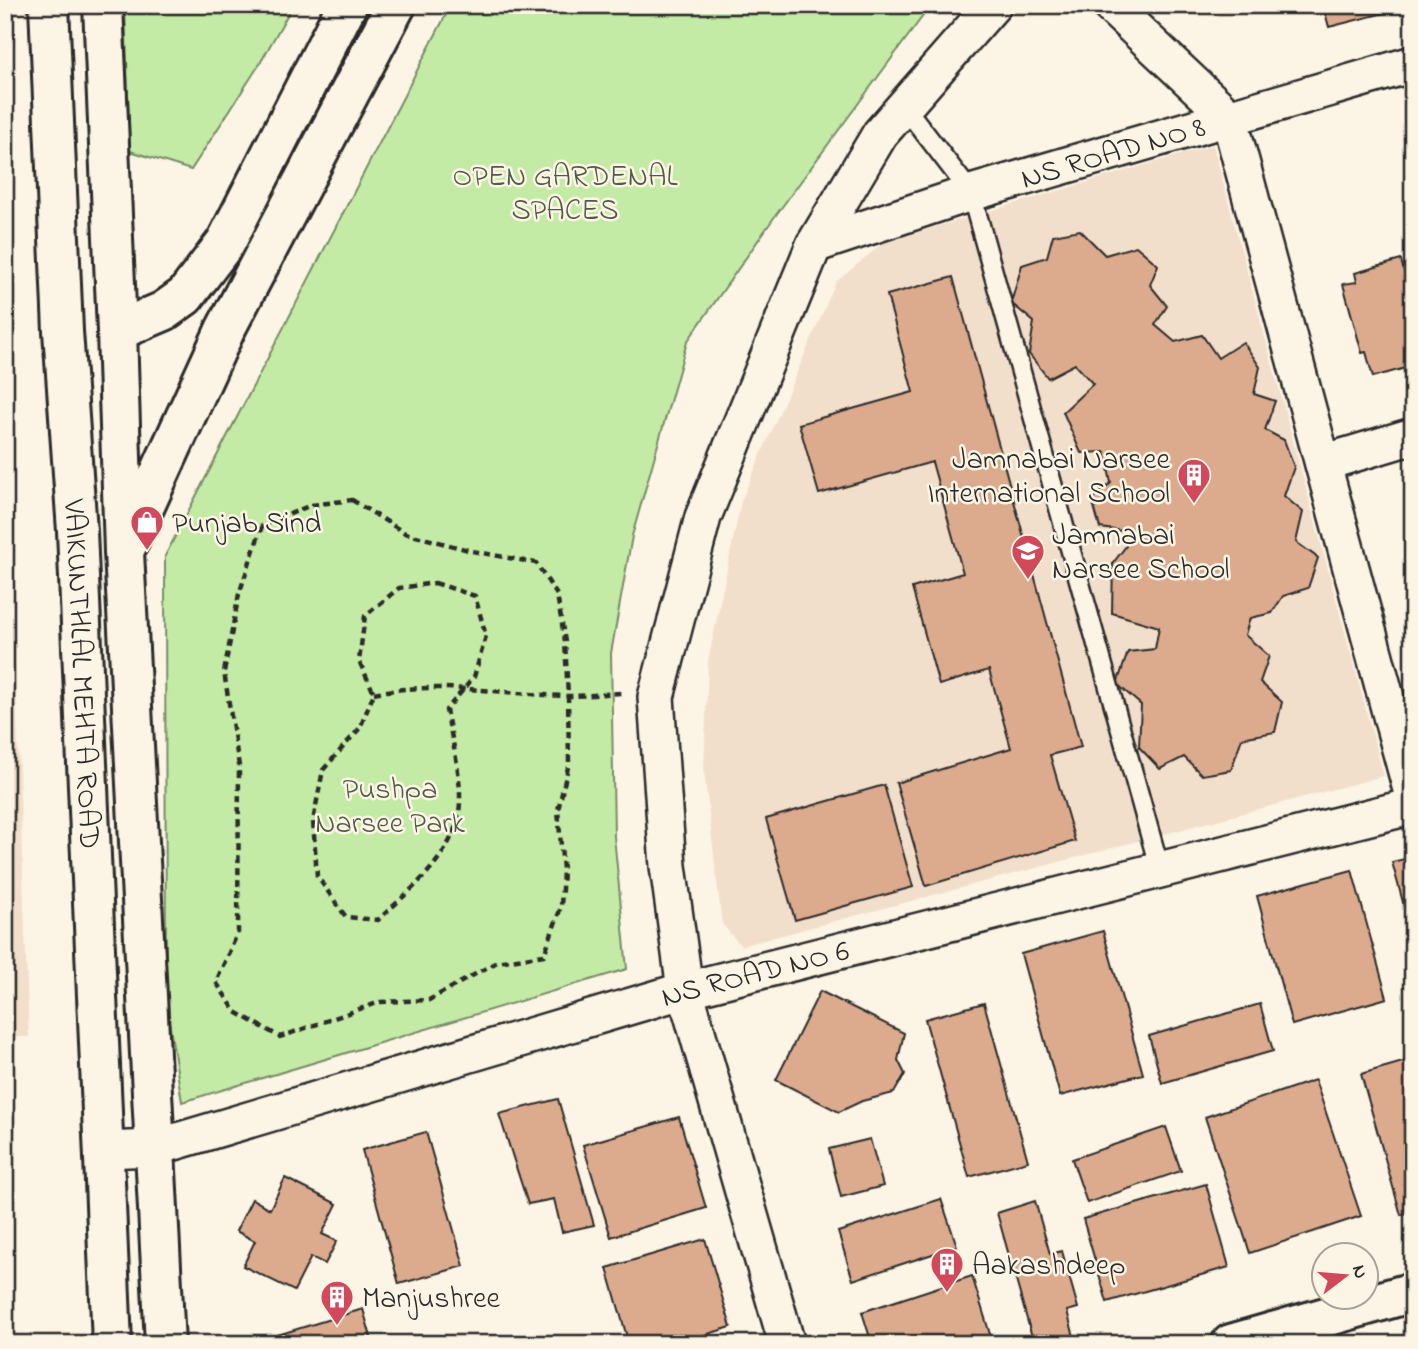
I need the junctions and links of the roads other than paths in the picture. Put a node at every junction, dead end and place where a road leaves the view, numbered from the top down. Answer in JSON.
{"nodes":[{"id":1,"x":49,"y":5,"type":"edge"},
{"id":2,"x":103,"y":5,"type":"edge"},
{"id":3,"x":346,"y":5,"type":"edge"},
{"id":4,"x":396,"y":5,"type":"edge"},
{"id":5,"x":993,"y":5,"type":"edge"},
{"id":6,"x":1110,"y":5,"type":"edge"},
{"id":7,"x":1413,"y":64,"type":"edge"},
{"id":8,"x":904,"y":106,"type":"junction"},
{"id":9,"x":1228,"y":117,"type":"junction"},
{"id":10,"x":971,"y":193,"type":"junction"},
{"id":11,"x":814,"y":245,"type":"junction"},
{"id":12,"x":185,"y":296,"type":"junction"},
{"id":13,"x":226,"y":328,"type":"junction"},
{"id":14,"x":117,"y":331,"type":"junction"},
{"id":15,"x":1413,"y":436,"type":"edge"},
{"id":16,"x":1323,"y":463,"type":"junction"},
{"id":17,"x":124,"y":552,"type":"junction"},
{"id":18,"x":1413,"y":797,"type":"edge"},
{"id":19,"x":1413,"y":806,"type":"edge"},
{"id":20,"x":1160,"y":870,"type":"junction"},
{"id":21,"x":685,"y":990,"type":"junction"},
{"id":22,"x":154,"y":1148,"type":"junction"},
{"id":23,"x":103,"y":1150,"type":"junction"},
{"id":24,"x":1413,"y":1292,"type":"edge"},
{"id":25,"x":112,"y":1344,"type":"edge"},
{"id":26,"x":165,"y":1344,"type":"edge"},
{"id":27,"x":787,"y":1344,"type":"edge"},
{"id":28,"x":1231,"y":1344,"type":"edge"}],
"edges":[{"from":1,"to":23,"type":"main road","name":"VAIKUNTHLAL MEHTA ROAD"},
{"from":2,"to":14,"type":"main road","name":"VAIKUNTHLAL MEHTA ROAD"},
{"from":3,"to":12,"type":"main road"},
{"from":4,"to":13,"type":"main road"},
{"from":5,"to":8,"type":"street"},
{"from":6,"to":9,"type":"street"},
{"from":7,"to":9,"type":"street","name":"NS ROAD NO 8"},
{"from":8,"to":10,"type":"lane"},
{"from":8,"to":11,"type":"street"},
{"from":9,"to":10,"type":"street","name":"NS ROAD NO 8"},
{"from":9,"to":16,"type":"street"},
{"from":10,"to":11,"type":"street","name":"NS ROAD NO 8"},
{"from":10,"to":20,"type":"lane"},
{"from":11,"to":21,"type":"street"},
{"from":12,"to":13,"type":"main road"},
{"from":12,"to":14,"type":"main road"},
{"from":13,"to":17,"type":"main road"},
{"from":14,"to":17,"type":"main road","name":"VAIKUNTHLAL MEHTA ROAD"},
{"from":15,"to":16,"type":"street"},
{"from":16,"to":18,"type":"street"},
{"from":17,"to":22,"type":"main road","name":"VAIKUNTHLAL MEHTA ROAD"},
{"from":19,"to":20,"type":"street","name":"NS ROAD NO 6"},
{"from":20,"to":21,"type":"street","name":"NS ROAD NO 6"},
{"from":21,"to":22,"type":"street","name":"NS ROAD NO 6"},
{"from":21,"to":27,"type":"street"},
{"from":22,"to":23,"type":"street","name":"NS ROAD NO 6"},
{"from":22,"to":26,"type":"main road","name":"VAIKUNTHLAL MEHTA ROAD"},
{"from":23,"to":25,"type":"main road","name":"VAIKUNTHLAL MEHTA ROAD"},
{"from":24,"to":28,"type":"main road"}]}
